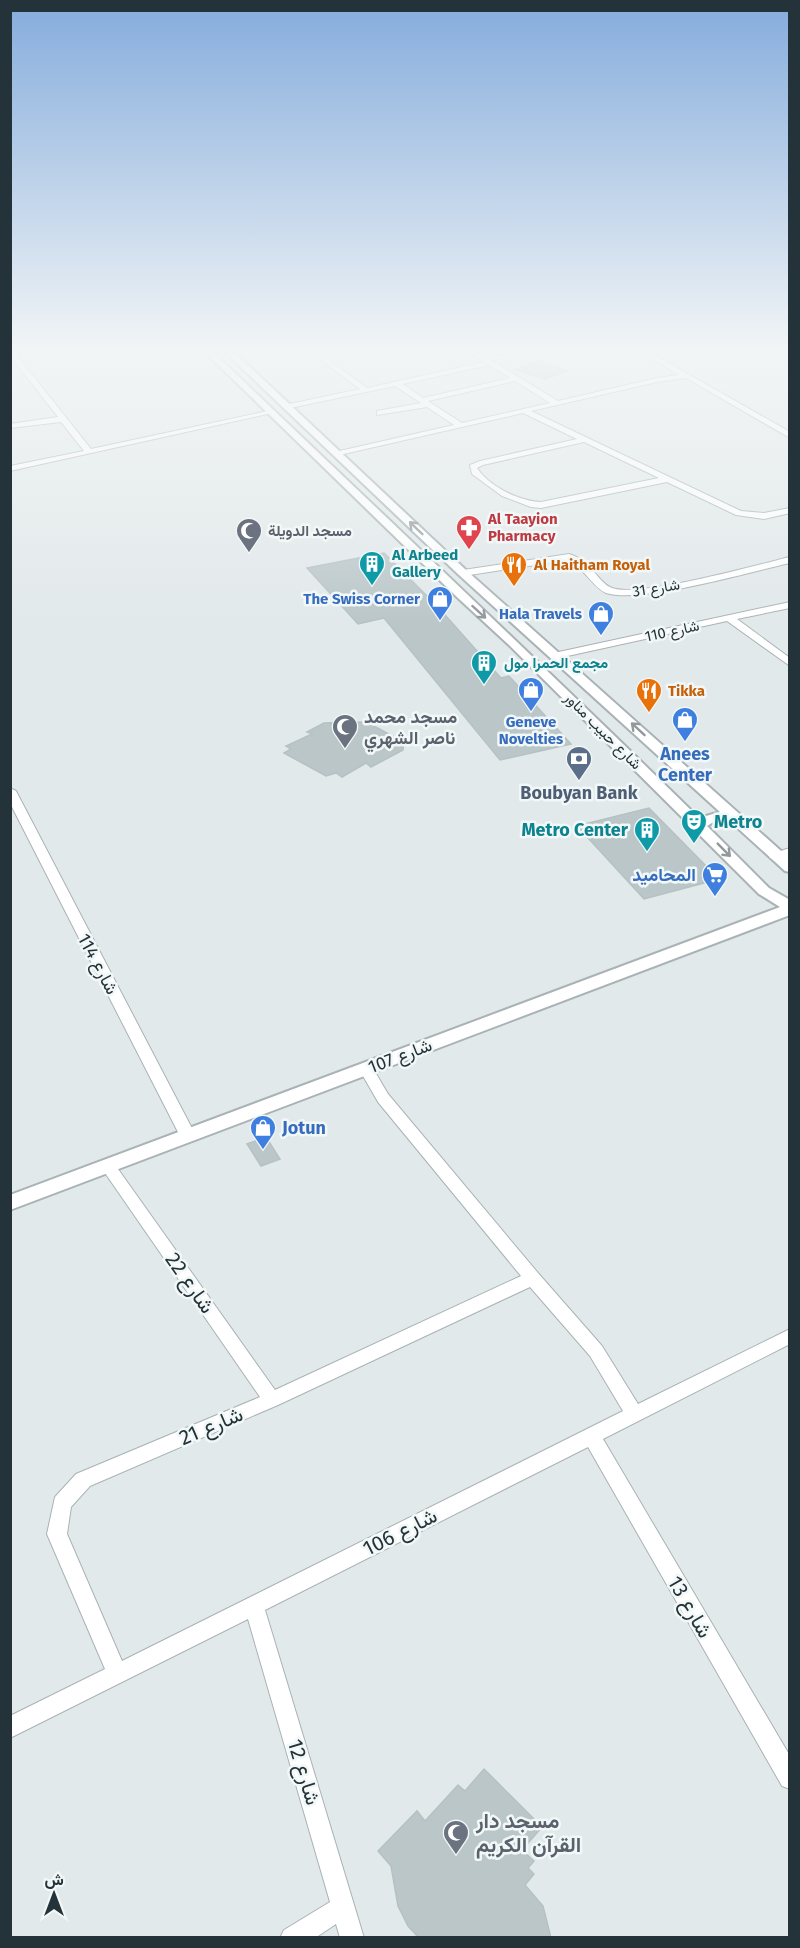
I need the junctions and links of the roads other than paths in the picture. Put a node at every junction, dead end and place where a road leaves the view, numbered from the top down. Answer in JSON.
{"nodes":[{"id":1,"x":83,"y":444,"type":"edge"},
{"id":2,"x":126,"y":444,"type":"edge"},
{"id":3,"x":305,"y":444,"type":"edge"},
{"id":4,"x":327,"y":444,"type":"edge"},
{"id":5,"x":380,"y":444,"type":"edge"},
{"id":6,"x":566,"y":444,"type":"edge"},
{"id":7,"x":592,"y":444,"type":"edge"},
{"id":8,"x":89,"y":452,"type":"junction"},
{"id":9,"x":338,"y":454,"type":"junction"},
{"id":10,"x":10,"y":469,"type":"edge"},
{"id":11,"x":669,"y":479,"type":"junction"},
{"id":12,"x":393,"y":506,"type":"junction"},
{"id":13,"x":789,"y":510,"type":"edge"},
{"id":14,"x":376,"y":513,"type":"junction"},
{"id":15,"x":789,"y":560,"type":"edge"},
{"id":16,"x":463,"y":573,"type":"junction"},
{"id":17,"x":789,"y":605,"type":"edge"},
{"id":18,"x":729,"y":618,"type":"junction"},
{"id":19,"x":522,"y":626,"type":"junction"},
{"id":20,"x":499,"y":629,"type":"junction"},
{"id":21,"x":554,"y":656,"type":"junction"},
{"id":22,"x":789,"y":663,"type":"edge"},
{"id":23,"x":10,"y":791,"type":"edge"},
{"id":24,"x":708,"y":794,"type":"junction"},
{"id":25,"x":677,"y":804,"type":"junction"},
{"id":26,"x":732,"y":817,"type":"junction"},
{"id":27,"x":699,"y":826,"type":"junction"},
{"id":28,"x":789,"y":852,"type":"edge"},
{"id":29,"x":775,"y":857,"type":"junction"},
{"id":30,"x":789,"y":868,"type":"edge"},
{"id":31,"x":789,"y":908,"type":"edge"},
{"id":32,"x":366,"y":1069,"type":"junction"},
{"id":33,"x":188,"y":1136,"type":"junction"},
{"id":34,"x":108,"y":1166,"type":"junction"},
{"id":35,"x":10,"y":1203,"type":"edge"},
{"id":36,"x":532,"y":1278,"type":"junction"},
{"id":37,"x":789,"y":1336,"type":"edge"},
{"id":38,"x":272,"y":1400,"type":"junction"},
{"id":39,"x":634,"y":1413,"type":"junction"},
{"id":40,"x":591,"y":1435,"type":"junction"},
{"id":41,"x":254,"y":1606,"type":"junction"},
{"id":42,"x":117,"y":1674,"type":"junction"},
{"id":43,"x":10,"y":1728,"type":"edge"},
{"id":44,"x":789,"y":1778,"type":"edge"},
{"id":45,"x":344,"y":1906,"type":"junction"},
{"id":46,"x":292,"y":1938,"type":"edge"},
{"id":47,"x":352,"y":1938,"type":"edge"}],
"edges":[{"from":1,"to":8,"type":"street"},
{"from":2,"to":8,"type":"street"},
{"from":3,"to":14,"type":"street","name":"شارع حبيب مناور"},
{"from":4,"to":9,"type":"street","name":"شارع حبيب مناور"},
{"from":5,"to":9,"type":"street"},
{"from":6,"to":11,"type":"street"},
{"from":7,"to":11,"type":"street"},
{"from":8,"to":10,"type":"street"},
{"from":9,"to":12,"type":"street","name":"شارع حبيب مناور"},
{"from":11,"to":13,"type":"street"},
{"from":12,"to":14,"type":"street"},
{"from":16,"to":12,"type":"street","name":"شارع حبيب مناور","one_way":true},
{"from":14,"to":20,"type":"street","name":"شارع حبيب مناور","one_way":true},
{"from":15,"to":16,"type":"street","name":"شارع 31"},
{"from":16,"to":19,"type":"street","name":"شارع حبيب مناور"},
{"from":17,"to":18,"type":"street","name":"شارع 110"},
{"from":18,"to":21,"type":"street","name":"شارع 110"},
{"from":18,"to":22,"type":"street"},
{"from":19,"to":20,"type":"street"},
{"from":19,"to":21,"type":"street","name":"شارع حبيب مناور"},
{"from":20,"to":25,"type":"street","name":"شارع حبيب مناور"},
{"from":24,"to":21,"type":"street","name":"شارع حبيب مناور","one_way":true},
{"from":23,"to":33,"type":"street","name":"شارع 114"},
{"from":24,"to":25,"type":"street"},
{"from":24,"to":26,"type":"street","name":"شارع حبيب مناور"},
{"from":25,"to":27,"type":"street","name":"شارع حبيب مناور"},
{"from":26,"to":27,"type":"street"},
{"from":26,"to":29,"type":"street","name":"شارع حبيب مناور"},
{"from":27,"to":31,"type":"street","name":"شارع حبيب مناور","one_way":true},
{"from":28,"to":29,"type":"street"},
{"from":29,"to":30,"type":"street","name":"شارع حبيب مناور"},
{"from":31,"to":32,"type":"street","name":"شارع 107"},
{"from":32,"to":33,"type":"street","name":"شارع 107"},
{"from":32,"to":36,"type":"street"},
{"from":33,"to":34,"type":"street","name":"شارع 107"},
{"from":34,"to":35,"type":"street","name":"شارع 107"},
{"from":34,"to":38,"type":"street","name":"شارع 22"},
{"from":36,"to":38,"type":"street","name":"شارع 21"},
{"from":36,"to":39,"type":"street"},
{"from":37,"to":39,"type":"street","name":"شارع 106"},
{"from":38,"to":42,"type":"street","name":"شارع 21"},
{"from":39,"to":40,"type":"street","name":"شارع 106"},
{"from":40,"to":41,"type":"street","name":"شارع 106"},
{"from":40,"to":44,"type":"street","name":"شارع 13"},
{"from":41,"to":42,"type":"street","name":"شارع 106"},
{"from":41,"to":45,"type":"street","name":"شارع 12"},
{"from":42,"to":43,"type":"street","name":"شارع 106"},
{"from":45,"to":46,"type":"street"},
{"from":45,"to":47,"type":"street","name":"شارع 12"}]}
